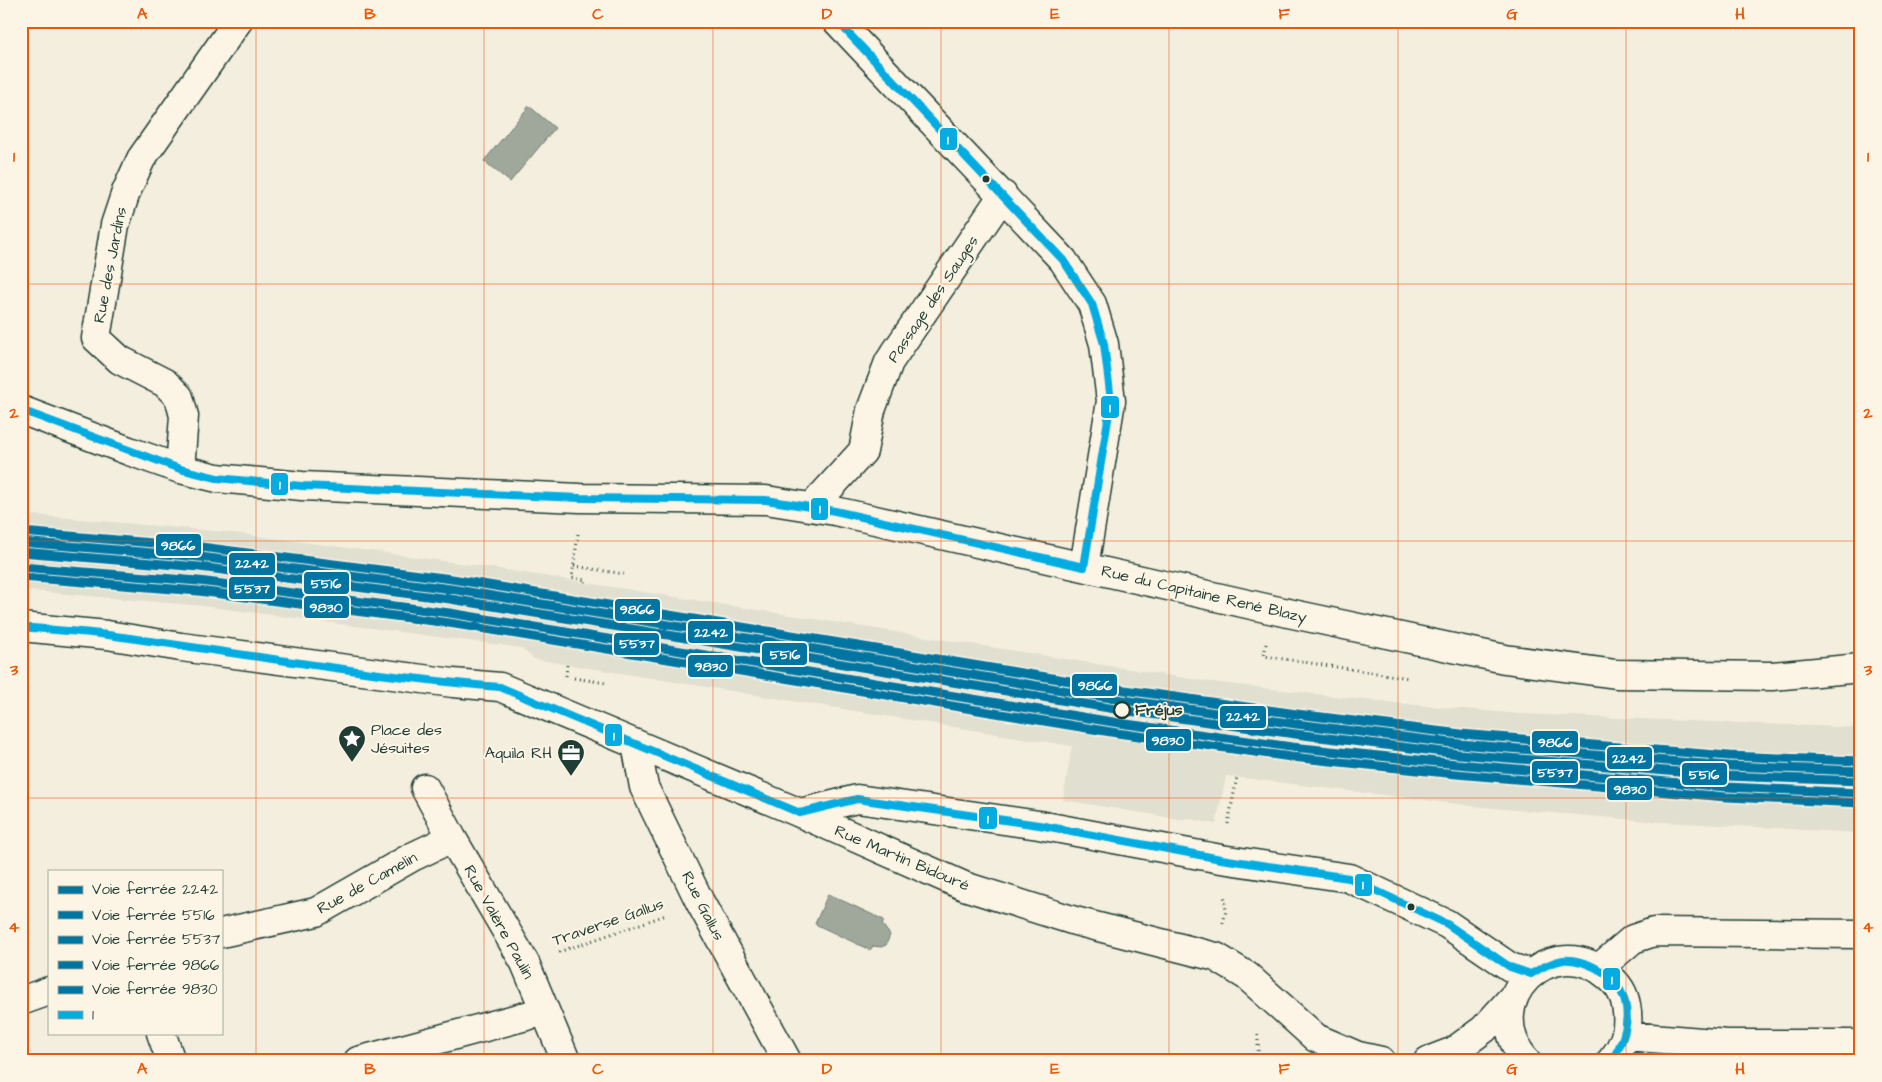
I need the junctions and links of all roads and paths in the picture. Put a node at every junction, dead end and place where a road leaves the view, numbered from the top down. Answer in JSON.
{"nodes":[{"id":1,"x":238,"y":21,"type":"edge"},
{"id":2,"x":837,"y":21,"type":"edge"},
{"id":3,"x":1003,"y":195,"type":"junction"},
{"id":4,"x":21,"y":410,"type":"edge"},
{"id":5,"x":180,"y":469,"type":"junction"},
{"id":6,"x":812,"y":507,"type":"junction"},
{"id":7,"x":1084,"y":567,"type":"junction"},
{"id":8,"x":624,"y":574,"type":"dead end"},
{"id":9,"x":585,"y":583,"type":"dead end"},
{"id":10,"x":21,"y":627,"type":"edge"},
{"id":11,"x":567,"y":665,"type":"dead end"},
{"id":12,"x":1861,"y":668,"type":"edge"},
{"id":13,"x":566,"y":676,"type":"dead end"},
{"id":14,"x":572,"y":677,"type":"dead end"},
{"id":15,"x":606,"y":683,"type":"dead end"},
{"id":16,"x":636,"y":744,"type":"junction"},
{"id":17,"x":1237,"y":777,"type":"dead end"},
{"id":18,"x":425,"y":788,"type":"dead end"},
{"id":19,"x":800,"y":813,"type":"junction"},
{"id":20,"x":452,"y":838,"type":"junction"},
{"id":21,"x":1221,"y":859,"type":"junction"},
{"id":22,"x":700,"y":902,"type":"junction"},
{"id":23,"x":222,"y":933,"type":"edge"},
{"id":24,"x":1861,"y":934,"type":"edge"},
{"id":25,"x":525,"y":964,"type":"junction"},
{"id":26,"x":1599,"y":968,"type":"junction"},
{"id":27,"x":1531,"y":974,"type":"junction"},
{"id":28,"x":48,"y":990,"type":"edge"},
{"id":29,"x":1513,"y":997,"type":"junction"},
{"id":30,"x":21,"y":1001,"type":"edge"},
{"id":31,"x":545,"y":1012,"type":"junction"},
{"id":32,"x":161,"y":1034,"type":"edge"},
{"id":33,"x":1626,"y":1036,"type":"junction"},
{"id":34,"x":1861,"y":1044,"type":"edge"},
{"id":35,"x":170,"y":1061,"type":"edge"},
{"id":36,"x":358,"y":1061,"type":"edge"},
{"id":37,"x":566,"y":1061,"type":"edge"},
{"id":38,"x":787,"y":1061,"type":"edge"},
{"id":39,"x":1381,"y":1061,"type":"edge"},
{"id":40,"x":1428,"y":1061,"type":"edge"},
{"id":41,"x":1526,"y":1061,"type":"edge"},
{"id":42,"x":1611,"y":1061,"type":"edge"}],
"edges":[{"from":1,"to":5,"type":"street","name":"Rue des Jardins"},
{"from":2,"to":3,"type":"street"},
{"from":3,"to":6,"type":"street","name":"Passage des Sauges"},
{"from":3,"to":7,"type":"street"},
{"from":4,"to":5,"type":"street","name":"Rue du Capitaine René Blazy"},
{"from":5,"to":6,"type":"street","name":"Rue du Capitaine René Blazy"},
{"from":6,"to":7,"type":"street","name":"Rue du Capitaine René Blazy"},
{"from":7,"to":12,"type":"street","name":"Rue du Capitaine René Blazy"},
{"from":8,"to":9,"type":"path"},
{"from":10,"to":16,"type":"street","name":"Rue Martin Bidouré"},
{"from":11,"to":13,"type":"path"},
{"from":14,"to":15,"type":"path"},
{"from":16,"to":19,"type":"street","name":"Rue Martin Bidouré"},
{"from":16,"to":22,"type":"street","name":"Rue Gallus"},
{"from":17,"to":21,"type":"path"},
{"from":18,"to":20,"type":"street","name":"Rue Valère Paulin"},
{"from":19,"to":21,"type":"street"},
{"from":19,"to":39,"type":"street","name":"Rue Martin Bidouré"},
{"from":20,"to":23,"type":"street","name":"Rue de Camelin"},
{"from":20,"to":25,"type":"street","name":"Rue Valère Paulin"},
{"from":21,"to":27,"type":"street"},
{"from":22,"to":25,"type":"path","name":"Traverse Gallus"},
{"from":22,"to":38,"type":"street","name":"Rue Gallus"},
{"from":24,"to":26,"type":"street"},
{"from":25,"to":31,"type":"street","name":"Rue Valère Paulin"},
{"from":26,"to":27,"type":"street"},
{"from":26,"to":33,"type":"street"},
{"from":27,"to":29,"type":"street"},
{"from":28,"to":30,"type":"street"},
{"from":29,"to":40,"type":"street"},
{"from":29,"to":41,"type":"street"},
{"from":31,"to":36,"type":"street"},
{"from":31,"to":37,"type":"street","name":"Rue Valère Paulin"},
{"from":32,"to":35,"type":"street"},
{"from":33,"to":34,"type":"street"},
{"from":33,"to":42,"type":"street"}]}
